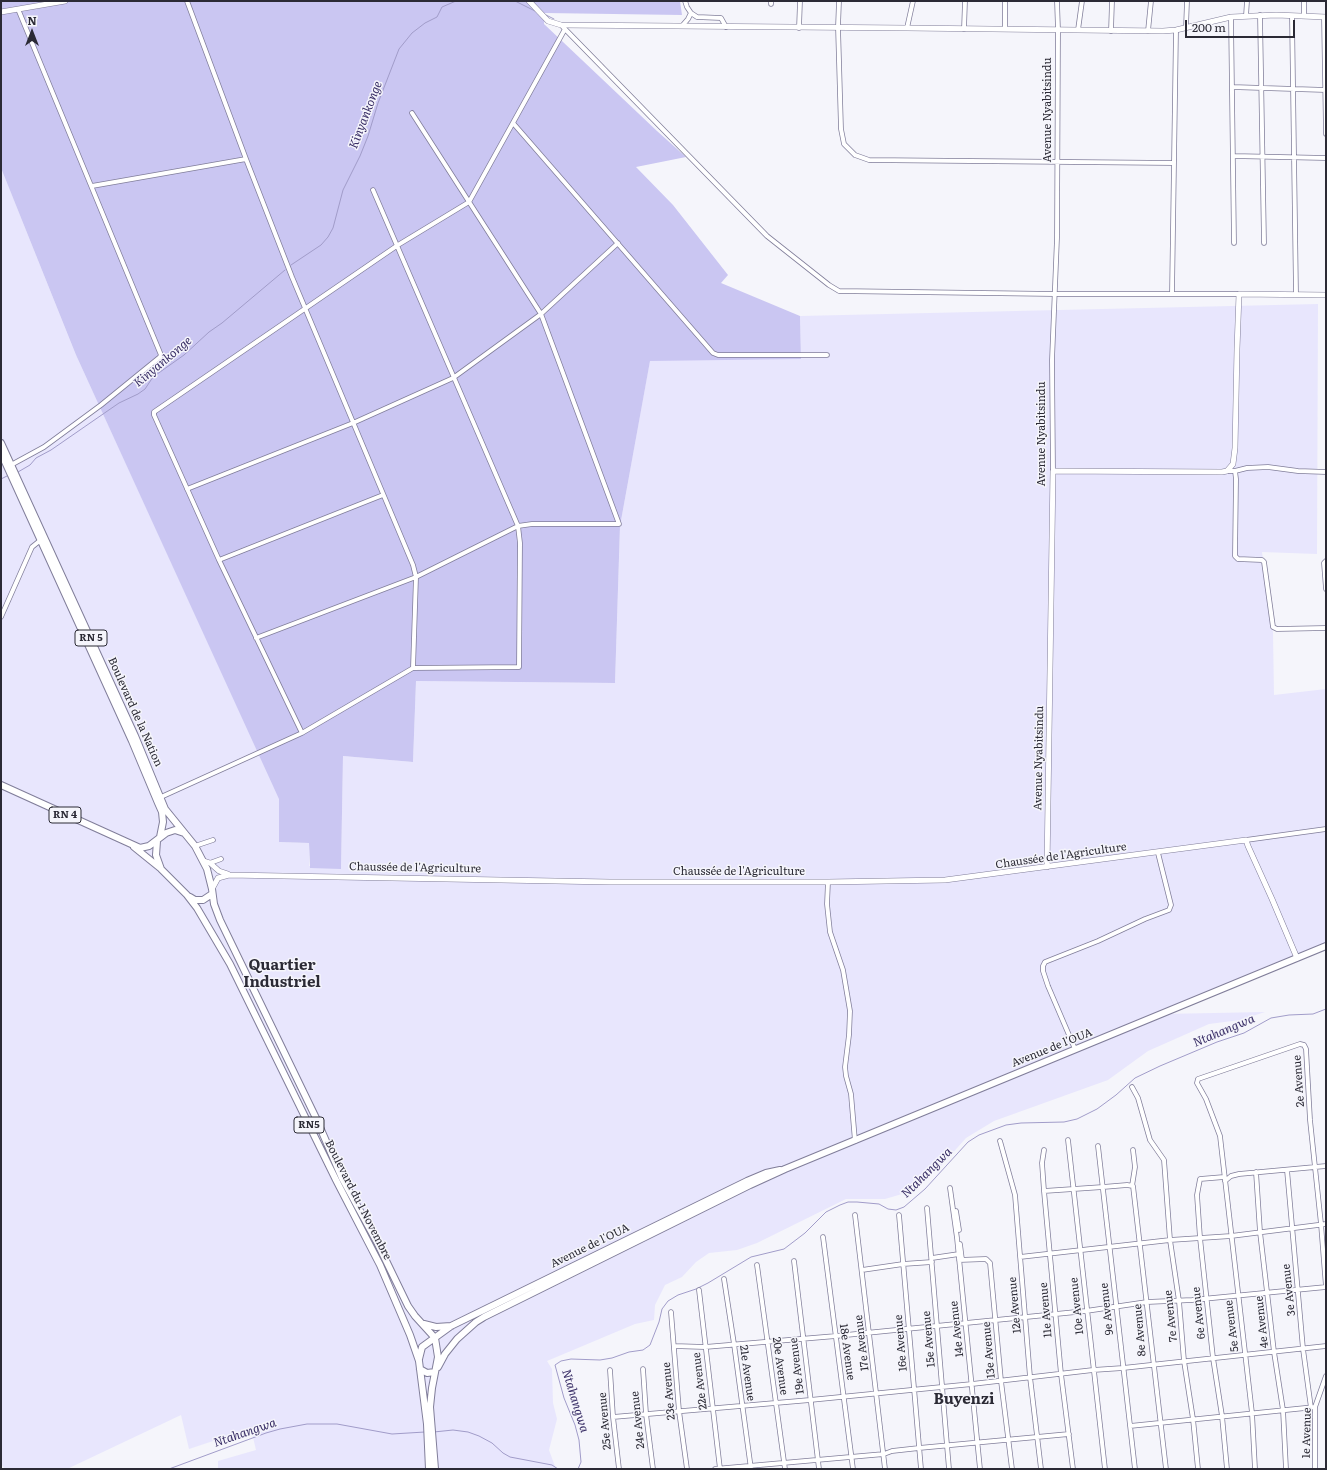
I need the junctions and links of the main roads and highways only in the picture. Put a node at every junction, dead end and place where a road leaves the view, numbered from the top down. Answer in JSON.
{"nodes":[{"id":1,"x":1,"y":443,"type":"edge"},
{"id":2,"x":1,"y":453,"type":"edge"},
{"id":3,"x":11,"y":468,"type":"junction"},
{"id":4,"x":1,"y":785,"type":"edge"},
{"id":5,"x":161,"y":800,"type":"junction"},
{"id":6,"x":184,"y":833,"type":"junction"},
{"id":7,"x":158,"y":839,"type":"junction"},
{"id":8,"x":130,"y":844,"type":"junction"},
{"id":9,"x":161,"y":869,"type":"junction"},
{"id":10,"x":212,"y":892,"type":"junction"},
{"id":11,"x":187,"y":895,"type":"junction"},
{"id":12,"x":1326,"y":946,"type":"edge"},
{"id":13,"x":278,"y":1039,"type":"junction"},
{"id":14,"x":269,"y":1043,"type":"junction"},
{"id":15,"x":749,"y":1183,"type":"junction"},
{"id":16,"x":377,"y":1242,"type":"junction"},
{"id":17,"x":370,"y":1246,"type":"junction"},
{"id":18,"x":421,"y":1322,"type":"junction"},
{"id":19,"x":451,"y":1326,"type":"junction"},
{"id":20,"x":435,"y":1338,"type":"junction"},
{"id":21,"x":419,"y":1361,"type":"junction"},
{"id":22,"x":420,"y":1369,"type":"junction"},
{"id":23,"x":435,"y":1372,"type":"junction"},
{"id":24,"x":429,"y":1424,"type":"junction"},
{"id":25,"x":431,"y":1443,"type":"junction"},
{"id":26,"x":429,"y":1469,"type":"edge"},
{"id":27,"x":435,"y":1469,"type":"edge"}],
"edges":[{"from":1,"to":3,"type":"main road","name":"Boulevard de la Nation","number":"RN 5"},
{"from":2,"to":3,"type":"main road","name":"Boulevard de la Nation","number":"RN 5"},
{"from":3,"to":5,"type":"main road","name":"Boulevard de la Nation","number":"RN 5"},
{"from":4,"to":8,"type":"main road","number":"RN 4"},
{"from":5,"to":6,"type":"main road","name":"Boulevard de la Nation","number":"RN5"},
{"from":5,"to":7,"type":"main road","name":"Boulevard de la Nation","number":"RN5"},
{"from":6,"to":7,"type":"main road"},
{"from":6,"to":10,"type":"main road","name":"Boulevard du 1 Novembre","number":"RN5"},
{"from":7,"to":8,"type":"main road","number":"RN 4"},
{"from":7,"to":9,"type":"main road","name":"Boulevard du 1 Novembre","number":"RN5"},
{"from":8,"to":9,"type":"main road","number":"RN 4"},
{"from":9,"to":11,"type":"main road","name":"Boulevard du 1 Novembre","number":"RN5"},
{"from":10,"to":11,"type":"main road"},
{"from":10,"to":13,"type":"main road","name":"Boulevard du 1 Novembre","number":"RN5"},
{"from":11,"to":14,"type":"main road","name":"Boulevard du 1 Novembre","number":"RN5"},
{"from":12,"to":15,"type":"main road","name":"Avenue de l'OUA"},
{"from":13,"to":14,"type":"main road"},
{"from":13,"to":16,"type":"main road","name":"Boulevard du 1 Novembre","number":"RN5"},
{"from":14,"to":17,"type":"main road","name":"Boulevard du 1 Novembre","number":"RN5"},
{"from":15,"to":19,"type":"main road","name":"Avenue de l'OUA"},
{"from":15,"to":23,"type":"main road","name":"Avenue de l'OUA"},
{"from":16,"to":17,"type":"main road"},
{"from":16,"to":18,"type":"main road","name":"Boulevard du 1 Novembre","number":"RN5"},
{"from":17,"to":21,"type":"main road","name":"Boulevard du 1 Novembre","number":"RN5"},
{"from":18,"to":19,"type":"main road"},
{"from":18,"to":20,"type":"main road","name":"Boulevard du 1 Novembre","number":"RN5"},
{"from":19,"to":20,"type":"main road","name":"Avenue de l'OUA"},
{"from":20,"to":21,"type":"main road","name":"Avenue de l'OUA"},
{"from":20,"to":23,"type":"main road","name":"Boulevard du 1 Novembre","number":"RN5"},
{"from":21,"to":22,"type":"main road","name":"Boulevard du 1 Novembre","number":"RN5"},
{"from":22,"to":23,"type":"main road"},
{"from":22,"to":24,"type":"main road","name":"Boulevard du 1 Novembre","number":"RN5"},
{"from":23,"to":24,"type":"main road","name":"Boulevard du 1 Novembre","number":"RN5"},
{"from":24,"to":25,"type":"main road","name":"Boulevard du 1 Novembre","number":"RN5"},
{"from":25,"to":26,"type":"main road","number":"RN5"},
{"from":25,"to":27,"type":"main road","number":"RN5"}]}
